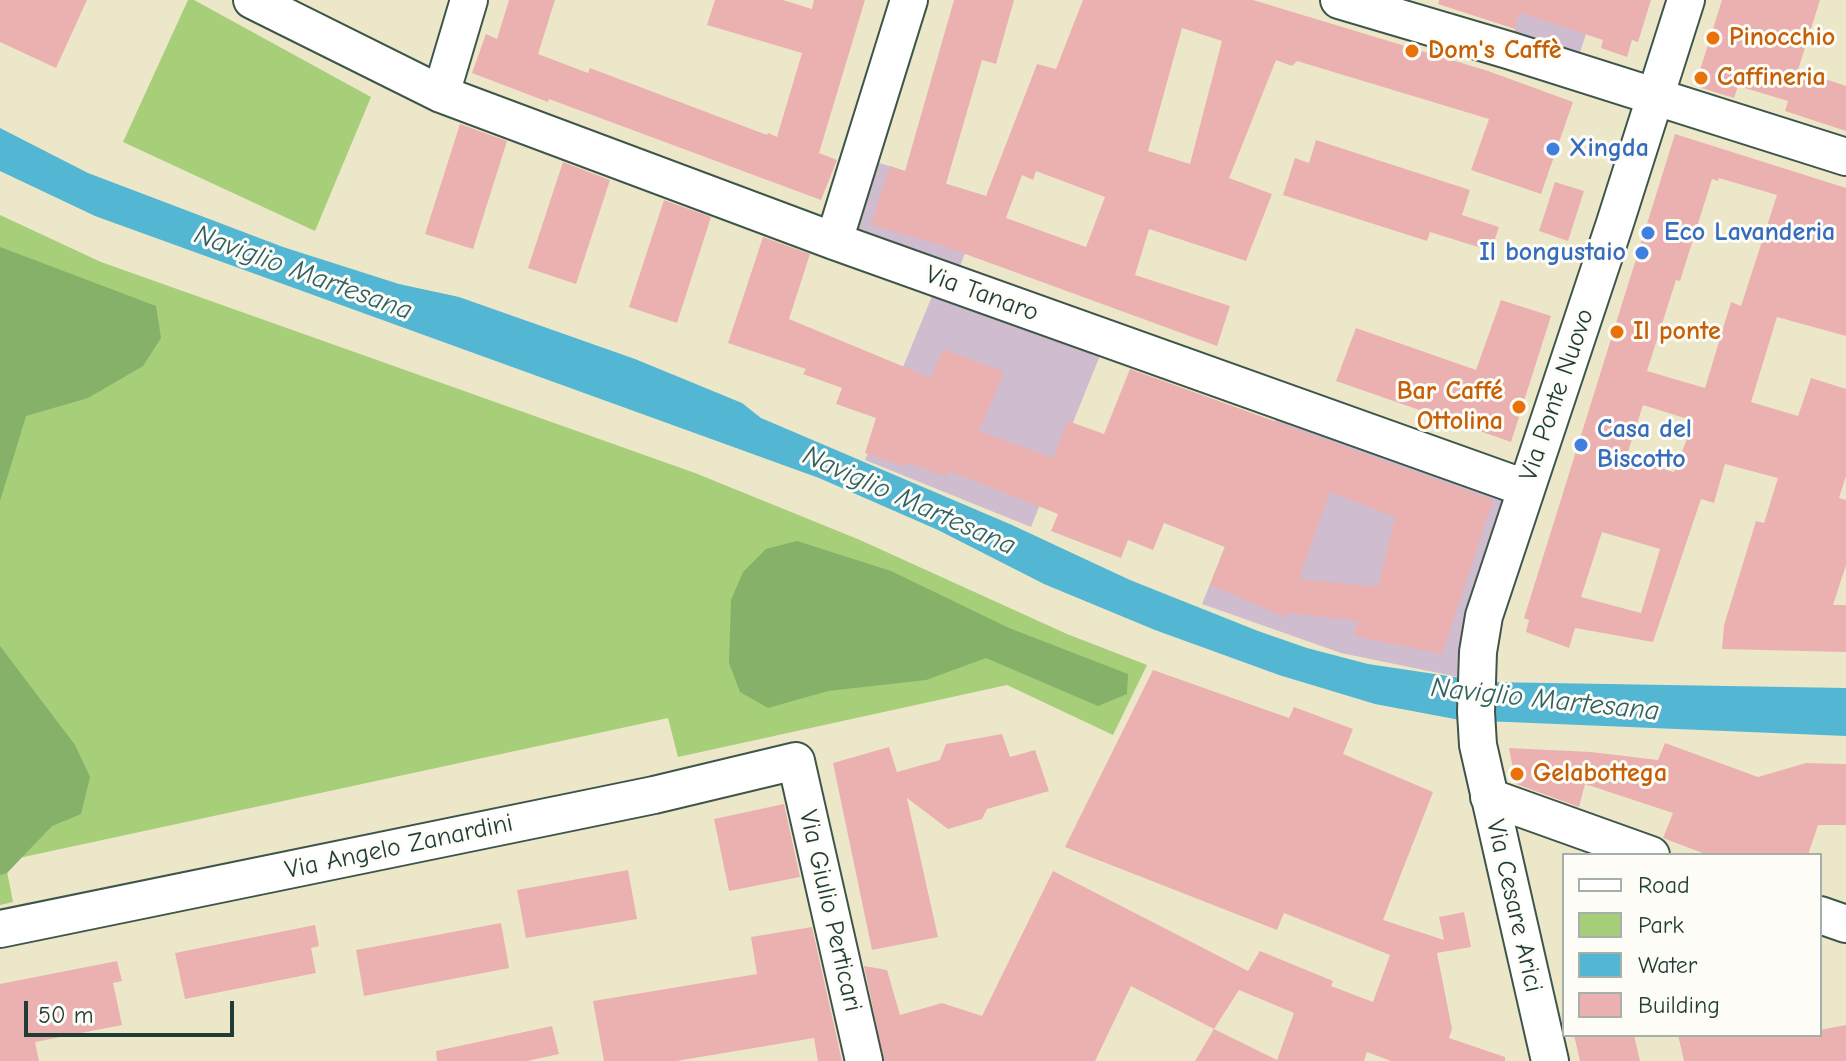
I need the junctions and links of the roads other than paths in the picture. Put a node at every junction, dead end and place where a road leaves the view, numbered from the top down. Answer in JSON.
{"nodes":[{"id":1,"x":252,"y":0,"type":"edge"},
{"id":2,"x":469,"y":0,"type":"edge"},
{"id":3,"x":909,"y":0,"type":"edge"},
{"id":4,"x":1339,"y":0,"type":"edge"},
{"id":5,"x":1686,"y":0,"type":"edge"},
{"id":6,"x":1409,"y":10,"type":"edge"},
{"id":7,"x":441,"y":94,"type":"junction"},
{"id":8,"x":1656,"y":96,"type":"junction"},
{"id":9,"x":1846,"y":157,"type":"edge"},
{"id":10,"x":834,"y":241,"type":"junction"},
{"id":11,"x":1525,"y":488,"type":"junction"},
{"id":12,"x":796,"y":761,"type":"joint"},
{"id":13,"x":1486,"y":784,"type":"junction"},
{"id":14,"x":1646,"y":853,"type":"edge"},
{"id":15,"x":1822,"y":916,"type":"edge"},
{"id":16,"x":1846,"y":924,"type":"edge"},
{"id":17,"x":0,"y":929,"type":"edge"},
{"id":18,"x":864,"y":1061,"type":"edge"},
{"id":19,"x":1550,"y":1061,"type":"edge"}],
"edges":[{"from":1,"to":7,"type":"street","name":"Via Tanaro"},
{"from":2,"to":7,"type":"street"},
{"from":3,"to":10,"type":"street"},
{"from":4,"to":6,"type":"street"},
{"from":5,"to":8,"type":"street","name":"Via Ponte Nuovo"},
{"from":6,"to":8,"type":"street"},
{"from":7,"to":10,"type":"street","name":"Via Tanaro"},
{"from":8,"to":9,"type":"street"},
{"from":8,"to":11,"type":"street","name":"Via Ponte Nuovo"},
{"from":10,"to":11,"type":"street","name":"Via Tanaro"},
{"from":11,"to":13,"type":"street","name":"Via Ponte Nuovo"},
{"from":12,"to":17,"type":"street","name":"Via Angelo Zanardini"},
{"from":12,"to":18,"type":"street","name":"Via Giulio Perticari"},
{"from":13,"to":14,"type":"street"},
{"from":13,"to":19,"type":"street","name":"Via Cesare Arici"},
{"from":15,"to":16,"type":"street"}]}
